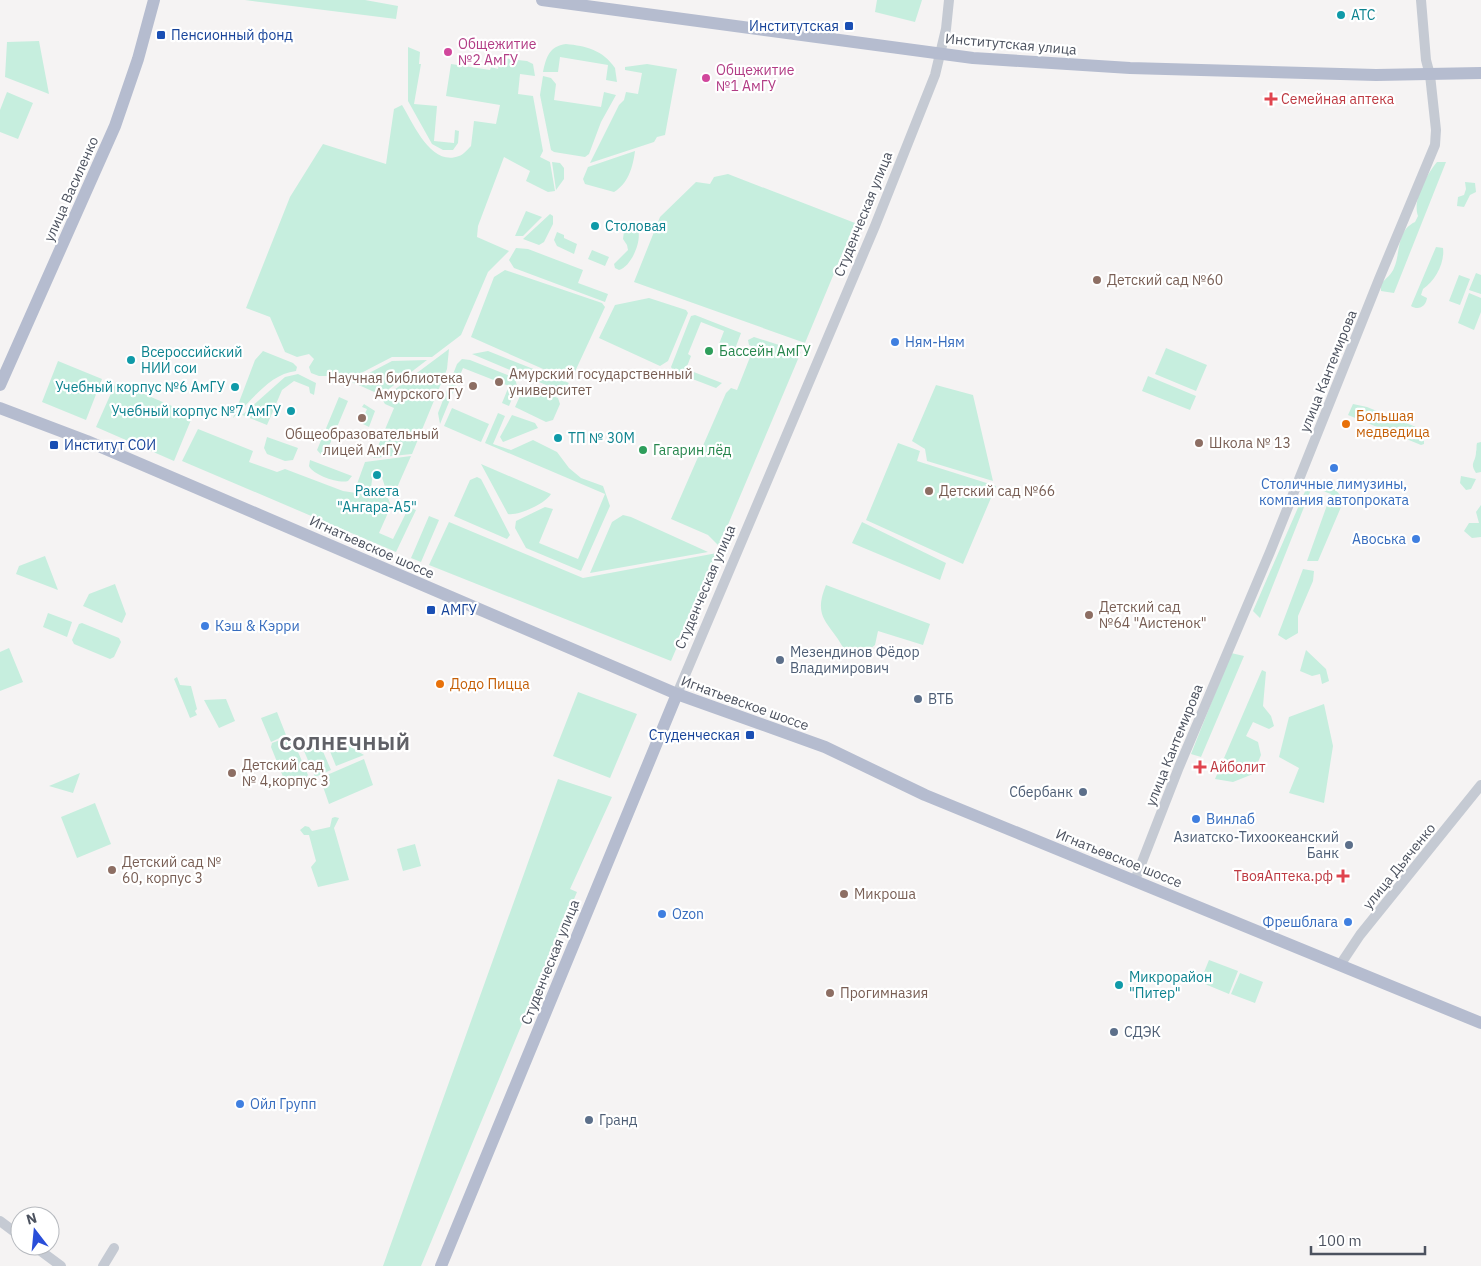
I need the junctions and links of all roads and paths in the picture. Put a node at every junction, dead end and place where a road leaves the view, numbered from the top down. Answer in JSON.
{"nodes":[{"id":1,"x":154,"y":0,"type":"edge"},
{"id":2,"x":542,"y":0,"type":"edge"},
{"id":3,"x":949,"y":0,"type":"edge"},
{"id":4,"x":1421,"y":0,"type":"edge"},
{"id":5,"x":942,"y":54,"type":"junction"},
{"id":6,"x":1481,"y":73,"type":"edge"},
{"id":7,"x":1430,"y":75,"type":"junction"},
{"id":8,"x":0,"y":385,"type":"edge"},
{"id":9,"x":0,"y":408,"type":"edge"},
{"id":10,"x":676,"y":694,"type":"junction"},
{"id":11,"x":1481,"y":785,"type":"edge"},
{"id":12,"x":1135,"y":880,"type":"junction"},
{"id":13,"x":1340,"y":965,"type":"junction"},
{"id":14,"x":1481,"y":1023,"type":"edge"},
{"id":15,"x":114,"y":1248,"type":"dead end"},
{"id":16,"x":48,"y":1256,"type":"edge"},
{"id":17,"x":62,"y":1266,"type":"edge"},
{"id":18,"x":103,"y":1266,"type":"edge"},
{"id":19,"x":441,"y":1266,"type":"edge"}],
"edges":[{"from":1,"to":8,"type":"main road","name":"улица Василенко"},
{"from":2,"to":5,"type":"main road","name":"Институтская улица"},
{"from":3,"to":5,"type":"street","name":"Студенческая улица"},
{"from":4,"to":7,"type":"street","name":"улица Кантемирова"},
{"from":5,"to":7,"type":"main road","name":"Институтская улица"},
{"from":5,"to":10,"type":"street","name":"Студенческая улица"},
{"from":6,"to":7,"type":"main road","name":"Институтская улица"},
{"from":7,"to":12,"type":"street","name":"улица Кантемирова"},
{"from":9,"to":10,"type":"main road","name":"Игнатьевское шоссе"},
{"from":10,"to":12,"type":"main road","name":"Игнатьевское шоссе"},
{"from":10,"to":19,"type":"main road","name":"Студенческая улица"},
{"from":11,"to":13,"type":"street","name":"улица Дьяченко"},
{"from":12,"to":13,"type":"main road","name":"Игнатьевское шоссе"},
{"from":13,"to":14,"type":"main road","name":"Игнатьевское шоссе"},
{"from":15,"to":18,"type":"street"},
{"from":16,"to":17,"type":"street"}]}
